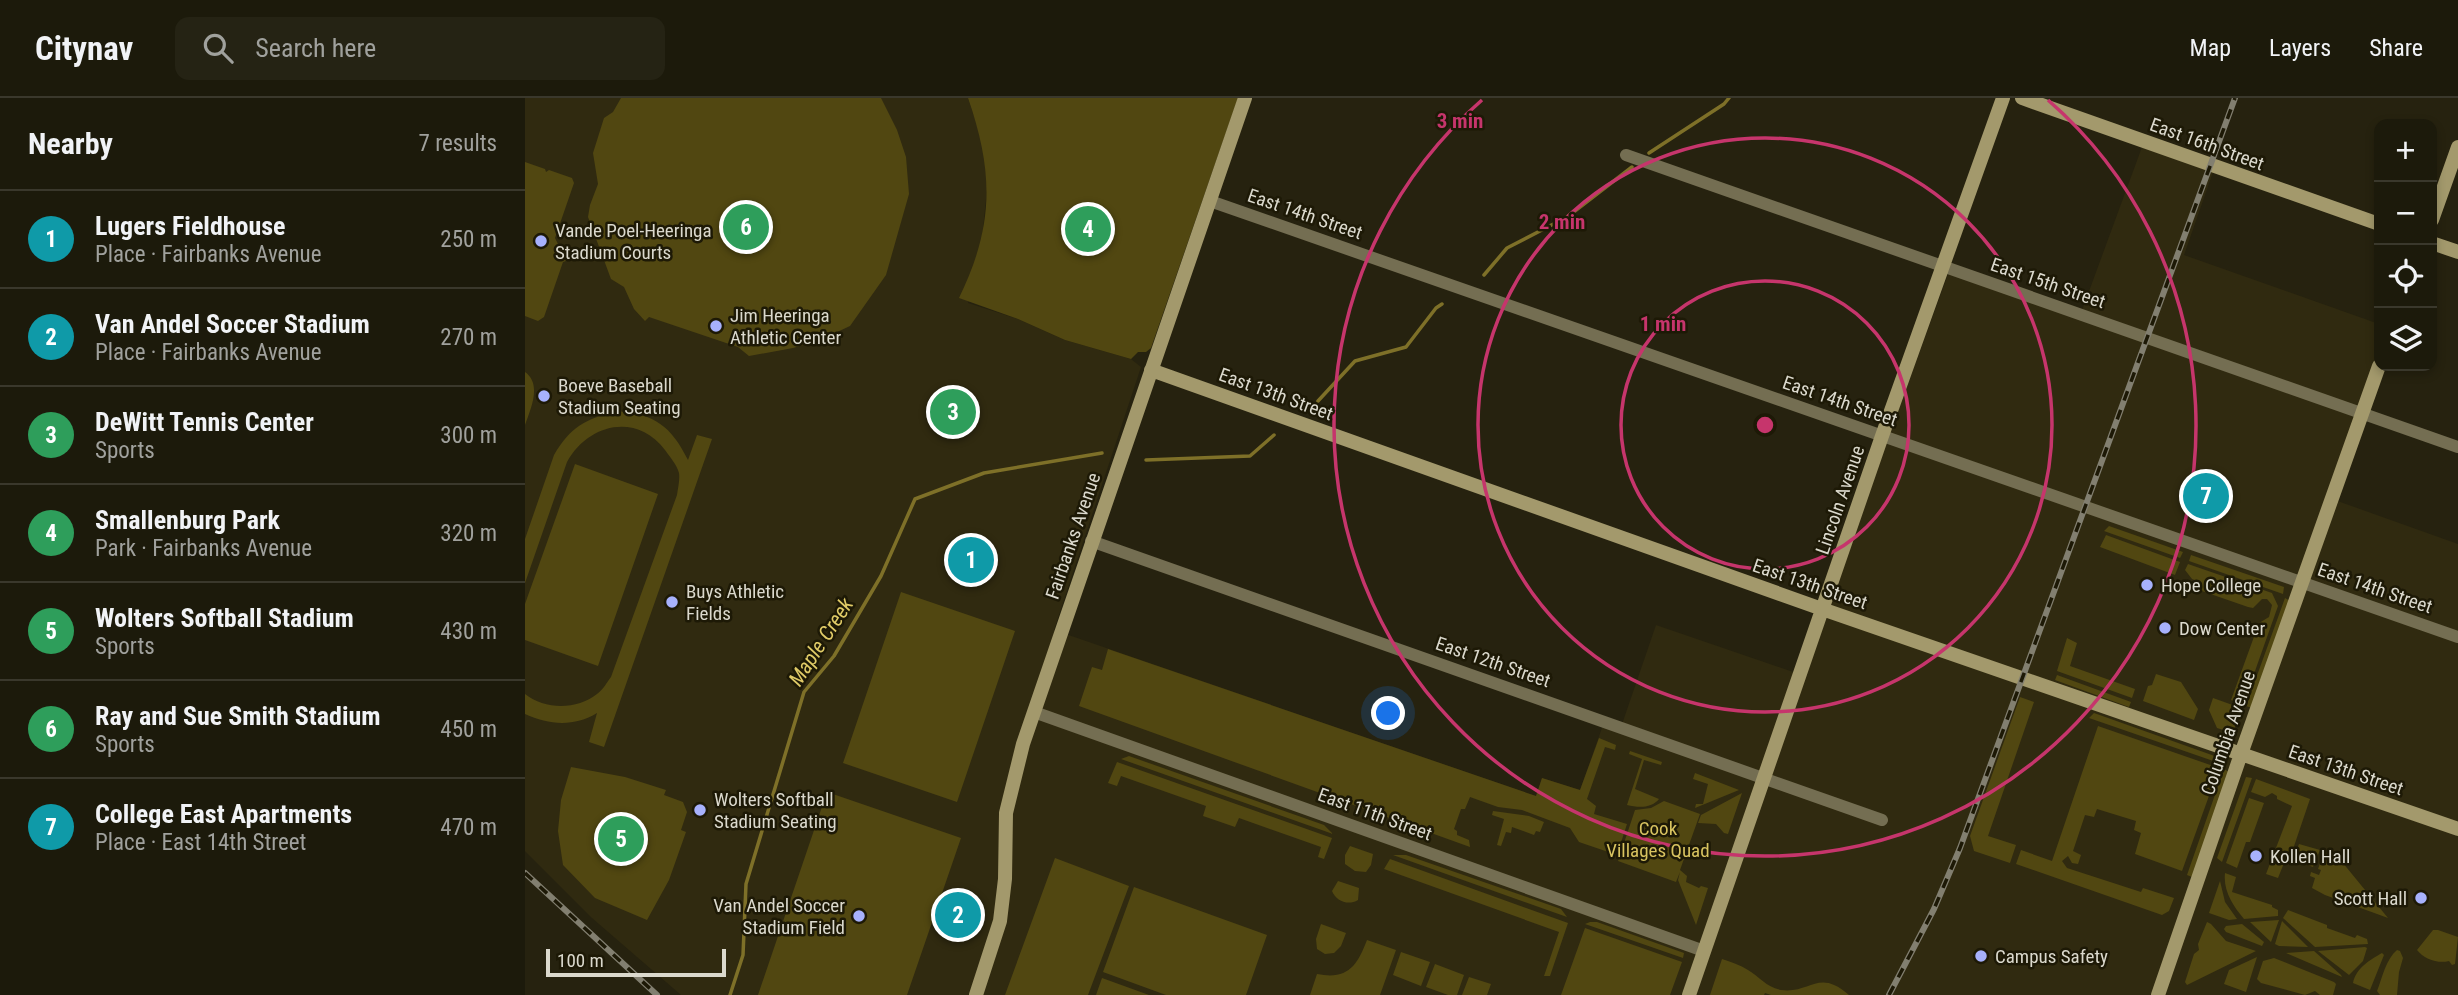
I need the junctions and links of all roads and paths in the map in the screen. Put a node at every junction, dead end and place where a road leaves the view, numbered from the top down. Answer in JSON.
{"nodes":[{"id":1,"x":1245,"y":98,"type":"edge"},
{"id":2,"x":2003,"y":98,"type":"edge"},
{"id":3,"x":2022,"y":98,"type":"edge"},
{"id":4,"x":2458,"y":147,"type":"edge"},
{"id":5,"x":1626,"y":155,"type":"dead end"},
{"id":6,"x":1210,"y":201,"type":"junction"},
{"id":7,"x":2437,"y":205,"type":"edge"},
{"id":8,"x":2374,"y":222,"type":"edge"},
{"id":9,"x":2437,"y":245,"type":"edge"},
{"id":10,"x":2458,"y":252,"type":"edge"},
{"id":11,"x":1943,"y":266,"type":"junction"},
{"id":12,"x":1151,"y":370,"type":"junction"},
{"id":13,"x":2377,"y":371,"type":"edge"},
{"id":14,"x":2362,"y":414,"type":"junction"},
{"id":15,"x":1882,"y":436,"type":"junction"},
{"id":16,"x":2458,"y":447,"type":"edge"},
{"id":17,"x":1091,"y":541,"type":"junction"},
{"id":18,"x":2303,"y":583,"type":"junction"},
{"id":19,"x":1822,"y":609,"type":"junction"},
{"id":20,"x":2458,"y":637,"type":"edge"},
{"id":21,"x":1034,"y":712,"type":"junction"},
{"id":22,"x":2241,"y":754,"type":"junction"},
{"id":23,"x":1763,"y":777,"type":"junction"},
{"id":24,"x":1882,"y":820,"type":"dead end"},
{"id":25,"x":2458,"y":829,"type":"edge"},
{"id":26,"x":1704,"y":950,"type":"junction"},
{"id":27,"x":976,"y":995,"type":"edge"},
{"id":28,"x":1689,"y":995,"type":"edge"},
{"id":29,"x":2158,"y":995,"type":"edge"}],
"edges":[{"from":1,"to":6,"type":"street","name":"Fairbanks Avenue"},
{"from":2,"to":11,"type":"street","name":"Lincoln Avenue"},
{"from":3,"to":8,"type":"street","name":"East 16th Street"},
{"from":4,"to":7,"type":"street"},
{"from":5,"to":11,"type":"street","name":"East 15th Street"},
{"from":6,"to":12,"type":"street","name":"Fairbanks Avenue"},
{"from":6,"to":15,"type":"street","name":"East 14th Street"},
{"from":9,"to":10,"type":"street"},
{"from":11,"to":14,"type":"street","name":"East 15th Street"},
{"from":11,"to":15,"type":"street","name":"Lincoln Avenue"},
{"from":12,"to":17,"type":"street","name":"Fairbanks Avenue"},
{"from":12,"to":19,"type":"street","name":"East 13th Street"},
{"from":13,"to":14,"type":"street","name":"Columbia Avenue"},
{"from":14,"to":16,"type":"street","name":"East 15th Street"},
{"from":14,"to":18,"type":"street","name":"Columbia Avenue"},
{"from":15,"to":18,"type":"street","name":"East 14th Street"},
{"from":15,"to":19,"type":"street","name":"Lincoln Avenue"},
{"from":17,"to":21,"type":"street","name":"Fairbanks Avenue"},
{"from":17,"to":23,"type":"street","name":"East 12th Street"},
{"from":18,"to":20,"type":"street","name":"East 14th Street"},
{"from":18,"to":22,"type":"street","name":"Columbia Avenue"},
{"from":19,"to":22,"type":"street","name":"East 13th Street"},
{"from":19,"to":23,"type":"street","name":"Lincoln Avenue"},
{"from":21,"to":26,"type":"street","name":"East 11th Street"},
{"from":21,"to":27,"type":"street","name":"Fairbanks Avenue"},
{"from":22,"to":25,"type":"street","name":"East 13th Street"},
{"from":22,"to":29,"type":"street","name":"Columbia Avenue"},
{"from":23,"to":24,"type":"street","name":"East 12th Street"},
{"from":23,"to":26,"type":"street","name":"Lincoln Avenue"},
{"from":26,"to":28,"type":"street","name":"Lincoln Avenue"}]}
